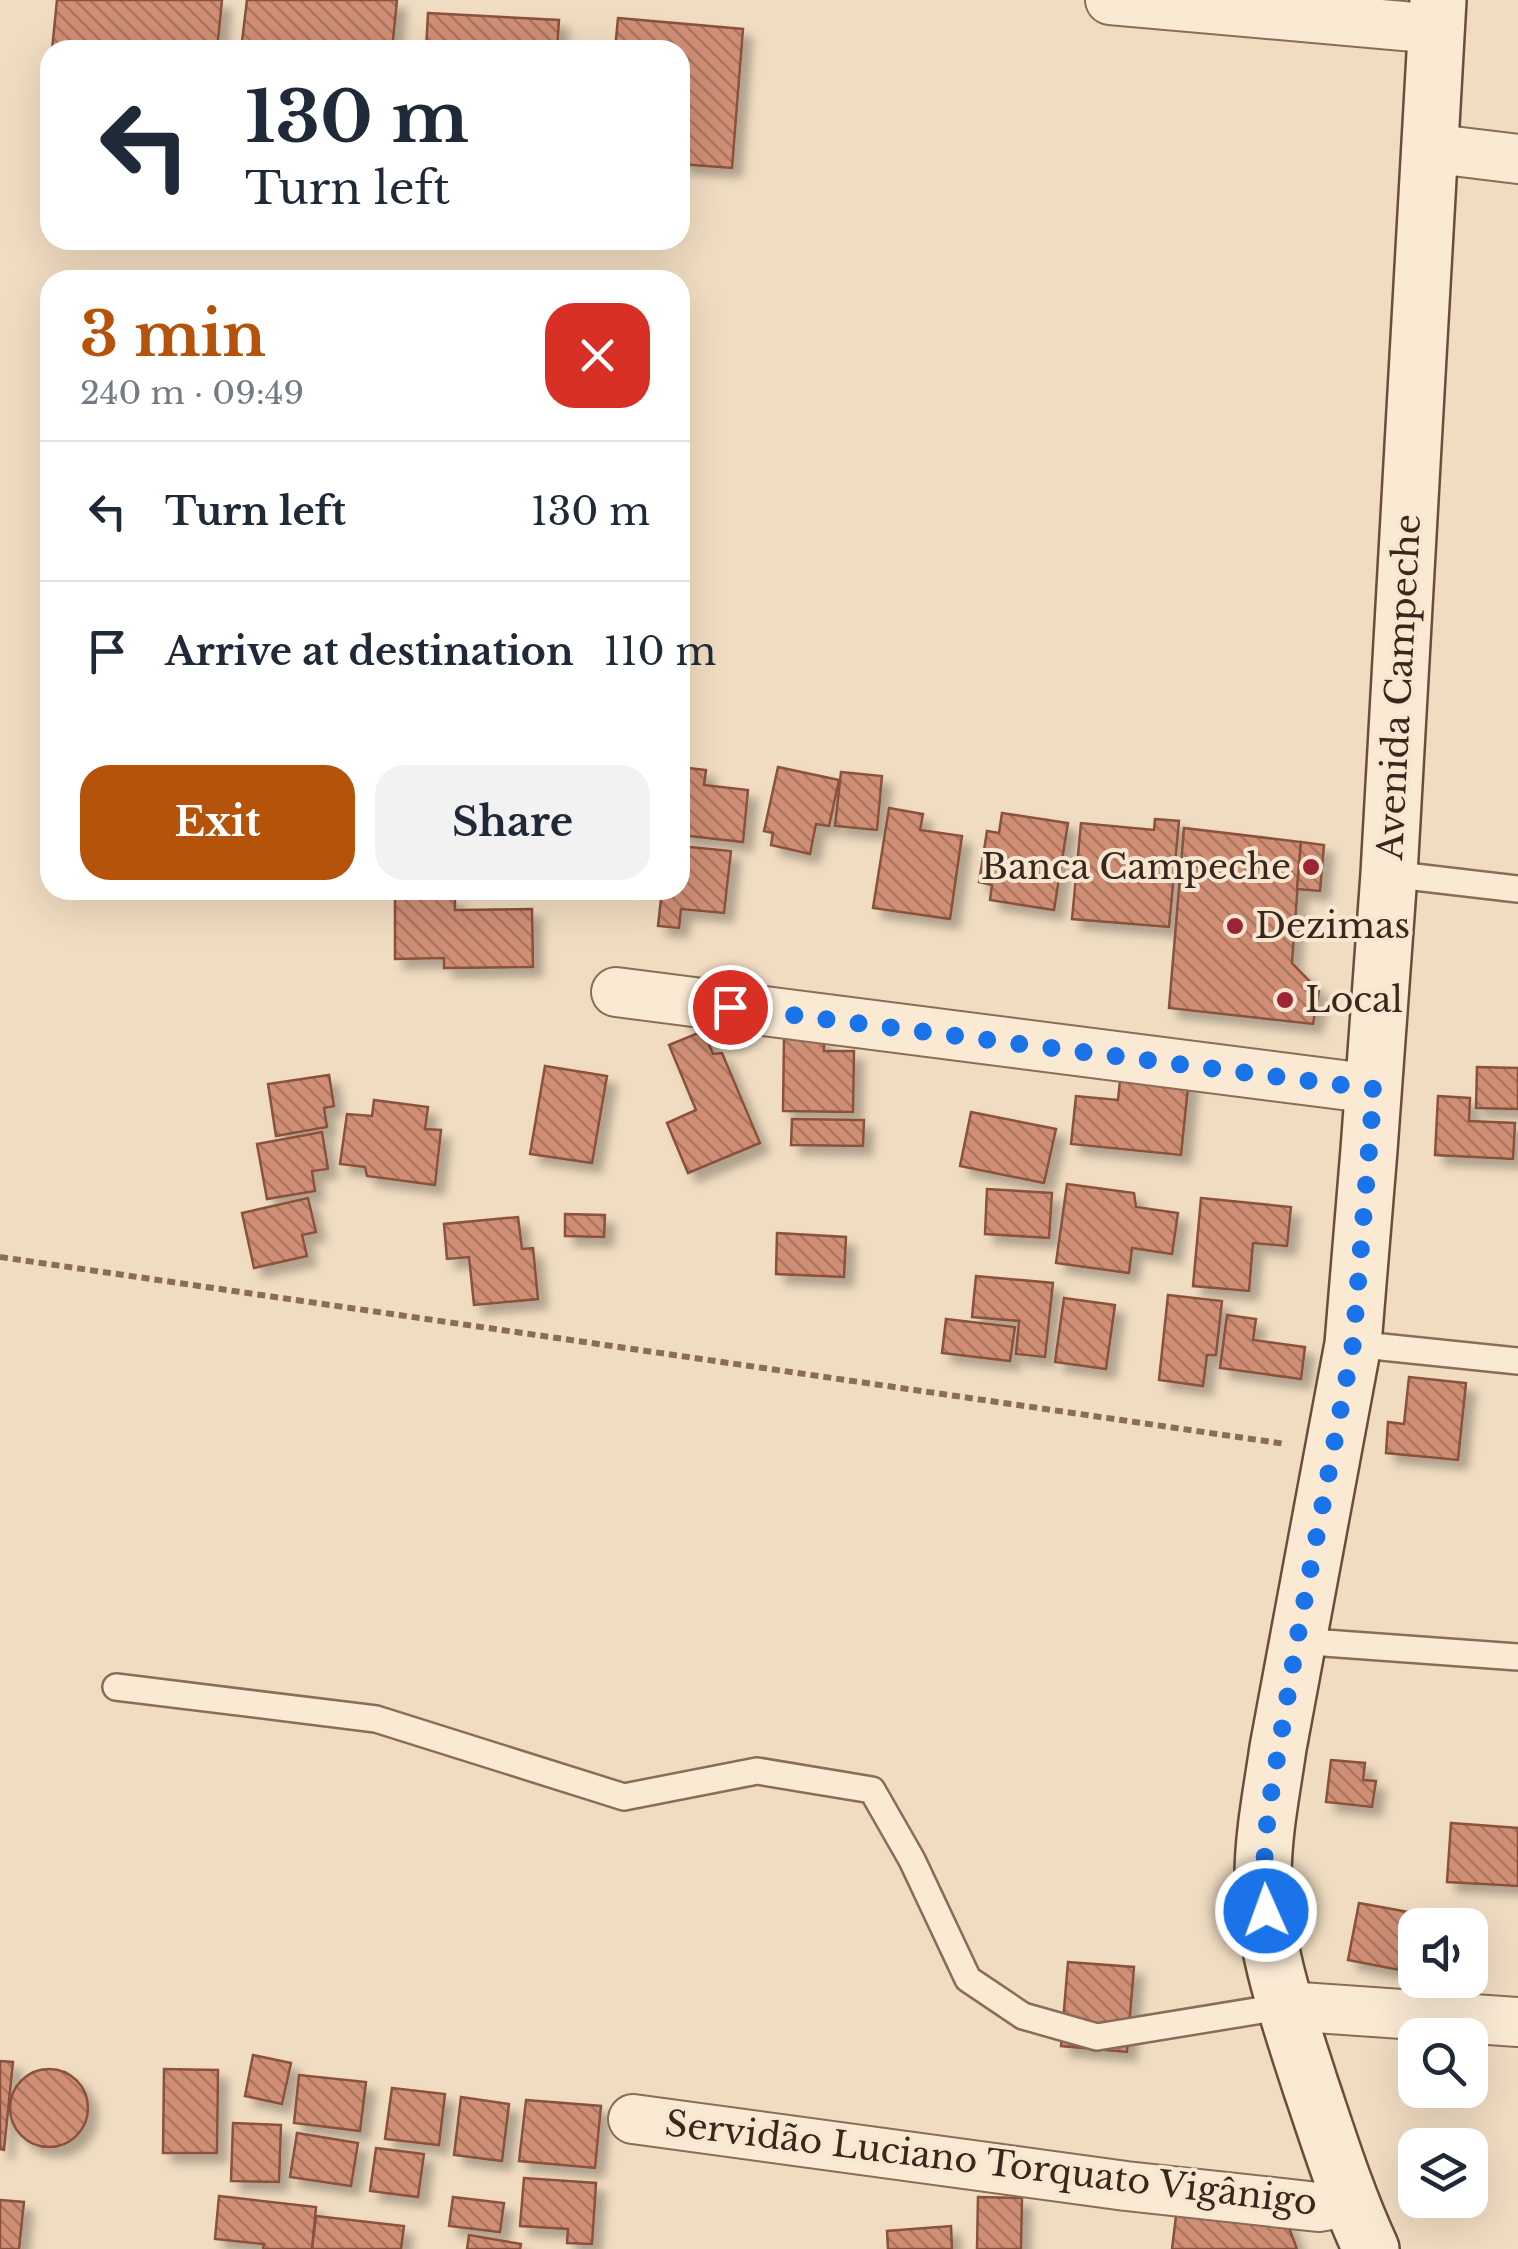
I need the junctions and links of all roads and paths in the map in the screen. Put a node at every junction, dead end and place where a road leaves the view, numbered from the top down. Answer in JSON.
{"nodes":[{"id":1,"x":1110,"y":0,"type":"edge"},
{"id":2,"x":1437,"y":15,"type":"edge"},
{"id":3,"x":1428,"y":148,"type":"junction"},
{"id":4,"x":1518,"y":159,"type":"edge"},
{"id":5,"x":1388,"y":874,"type":"junction"},
{"id":6,"x":1518,"y":889,"type":"edge"},
{"id":7,"x":616,"y":992,"type":"dead end"},
{"id":8,"x":1374,"y":1089,"type":"junction"},
{"id":9,"x":0,"y":1257,"type":"edge"},
{"id":10,"x":1353,"y":1344,"type":"junction"},
{"id":11,"x":1518,"y":1361,"type":"edge"},
{"id":12,"x":1332,"y":1450,"type":"junction"},
{"id":13,"x":1297,"y":1640,"type":"junction"},
{"id":14,"x":1518,"y":1657,"type":"edge"},
{"id":15,"x":116,"y":1688,"type":"dead end"},
{"id":16,"x":1286,"y":2006,"type":"junction"},
{"id":17,"x":1518,"y":2022,"type":"edge"},
{"id":18,"x":632,"y":2120,"type":"dead end"},
{"id":19,"x":1360,"y":2226,"type":"edge"}],
"edges":[{"from":1,"to":2,"type":"street"},
{"from":2,"to":3,"type":"main road","name":"Avenida Campeche"},
{"from":3,"to":4,"type":"street"},
{"from":3,"to":5,"type":"main road","name":"Avenida Campeche"},
{"from":5,"to":6,"type":"lane"},
{"from":5,"to":8,"type":"main road","name":"Avenida Campeche"},
{"from":7,"to":8,"type":"street"},
{"from":8,"to":10,"type":"main road","name":"Avenida Campeche"},
{"from":9,"to":12,"type":"path"},
{"from":10,"to":11,"type":"lane"},
{"from":10,"to":12,"type":"main road","name":"Avenida Campeche"},
{"from":12,"to":13,"type":"main road","name":"Avenida Campeche"},
{"from":13,"to":14,"type":"lane"},
{"from":13,"to":16,"type":"main road","name":"Avenida Campeche"},
{"from":15,"to":16,"type":"lane"},
{"from":16,"to":17,"type":"street"},
{"from":16,"to":19,"type":"main road","name":"Avenida Campeche"},
{"from":18,"to":19,"type":"street","name":"Servidão Luciano Torquato Vigânigo"}]}
